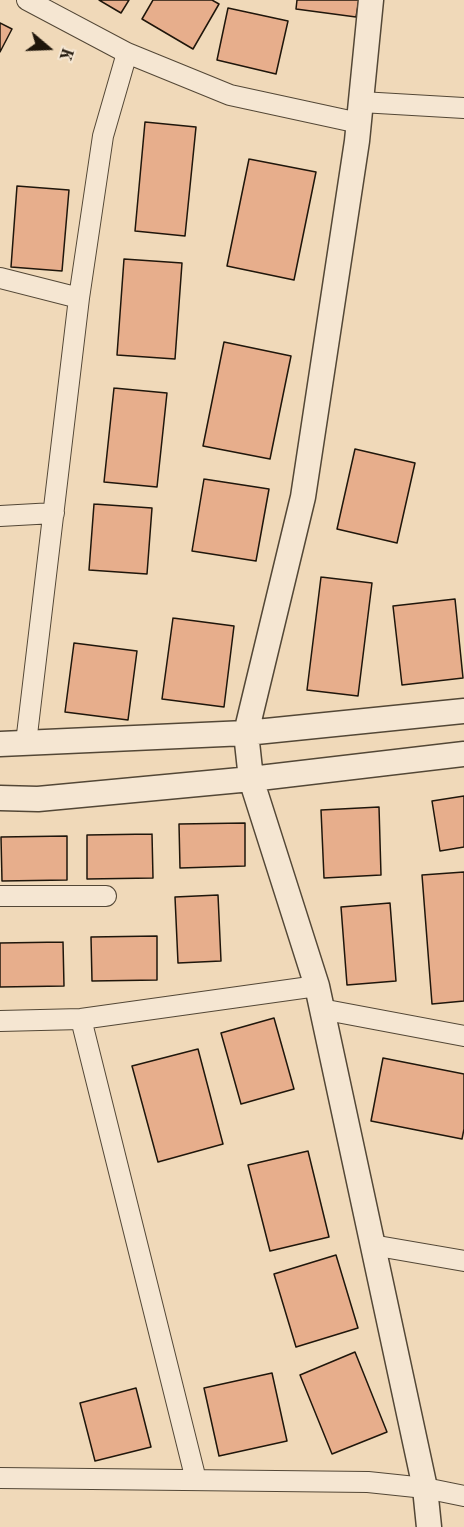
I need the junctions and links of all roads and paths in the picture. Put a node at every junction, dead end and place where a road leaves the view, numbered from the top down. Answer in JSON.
{"nodes":[{"id":1,"x":27,"y":0,"type":"edge"},
{"id":2,"x":371,"y":0,"type":"edge"},
{"id":3,"x":127,"y":53,"type":"junction"},
{"id":4,"x":464,"y":108,"type":"edge"},
{"id":5,"x":360,"y":112,"type":"junction"},
{"id":6,"x":0,"y":278,"type":"edge"},
{"id":7,"x":79,"y":298,"type":"junction"},
{"id":8,"x":54,"y":513,"type":"junction"},
{"id":9,"x":0,"y":516,"type":"edge"},
{"id":10,"x":464,"y":711,"type":"edge"},
{"id":11,"x":246,"y":733,"type":"junction"},
{"id":12,"x":26,"y":743,"type":"junction"},
{"id":13,"x":0,"y":744,"type":"edge"},
{"id":14,"x":464,"y":754,"type":"edge"},
{"id":15,"x":251,"y":779,"type":"junction"},
{"id":16,"x":0,"y":798,"type":"edge"},
{"id":17,"x":0,"y":896,"type":"edge"},
{"id":18,"x":106,"y":896,"type":"dead end"},
{"id":19,"x":319,"y":998,"type":"junction"},
{"id":20,"x":81,"y":1019,"type":"junction"},
{"id":21,"x":0,"y":1021,"type":"edge"},
{"id":22,"x":464,"y":1036,"type":"edge"},
{"id":23,"x":372,"y":1245,"type":"junction"},
{"id":24,"x":464,"y":1261,"type":"edge"},
{"id":25,"x":0,"y":1478,"type":"edge"},
{"id":26,"x":196,"y":1480,"type":"junction"},
{"id":27,"x":424,"y":1488,"type":"junction"},
{"id":28,"x":464,"y":1496,"type":"edge"},
{"id":29,"x":429,"y":1527,"type":"edge"}],
"edges":[{"from":1,"to":3,"type":"street"},
{"from":2,"to":5,"type":"street"},
{"from":3,"to":5,"type":"street"},
{"from":3,"to":7,"type":"street"},
{"from":4,"to":5,"type":"street"},
{"from":5,"to":11,"type":"street"},
{"from":6,"to":7,"type":"street"},
{"from":7,"to":8,"type":"street"},
{"from":8,"to":9,"type":"street"},
{"from":8,"to":12,"type":"street"},
{"from":10,"to":11,"type":"street"},
{"from":11,"to":12,"type":"street"},
{"from":11,"to":15,"type":"street"},
{"from":12,"to":13,"type":"street"},
{"from":14,"to":15,"type":"street"},
{"from":15,"to":16,"type":"street"},
{"from":15,"to":19,"type":"street"},
{"from":17,"to":18,"type":"street"},
{"from":19,"to":20,"type":"street"},
{"from":19,"to":22,"type":"street"},
{"from":19,"to":23,"type":"street"},
{"from":20,"to":21,"type":"street"},
{"from":20,"to":26,"type":"street"},
{"from":23,"to":24,"type":"street"},
{"from":23,"to":27,"type":"street"},
{"from":25,"to":26,"type":"street"},
{"from":26,"to":27,"type":"street"},
{"from":27,"to":28,"type":"street"},
{"from":27,"to":29,"type":"street"}]}
